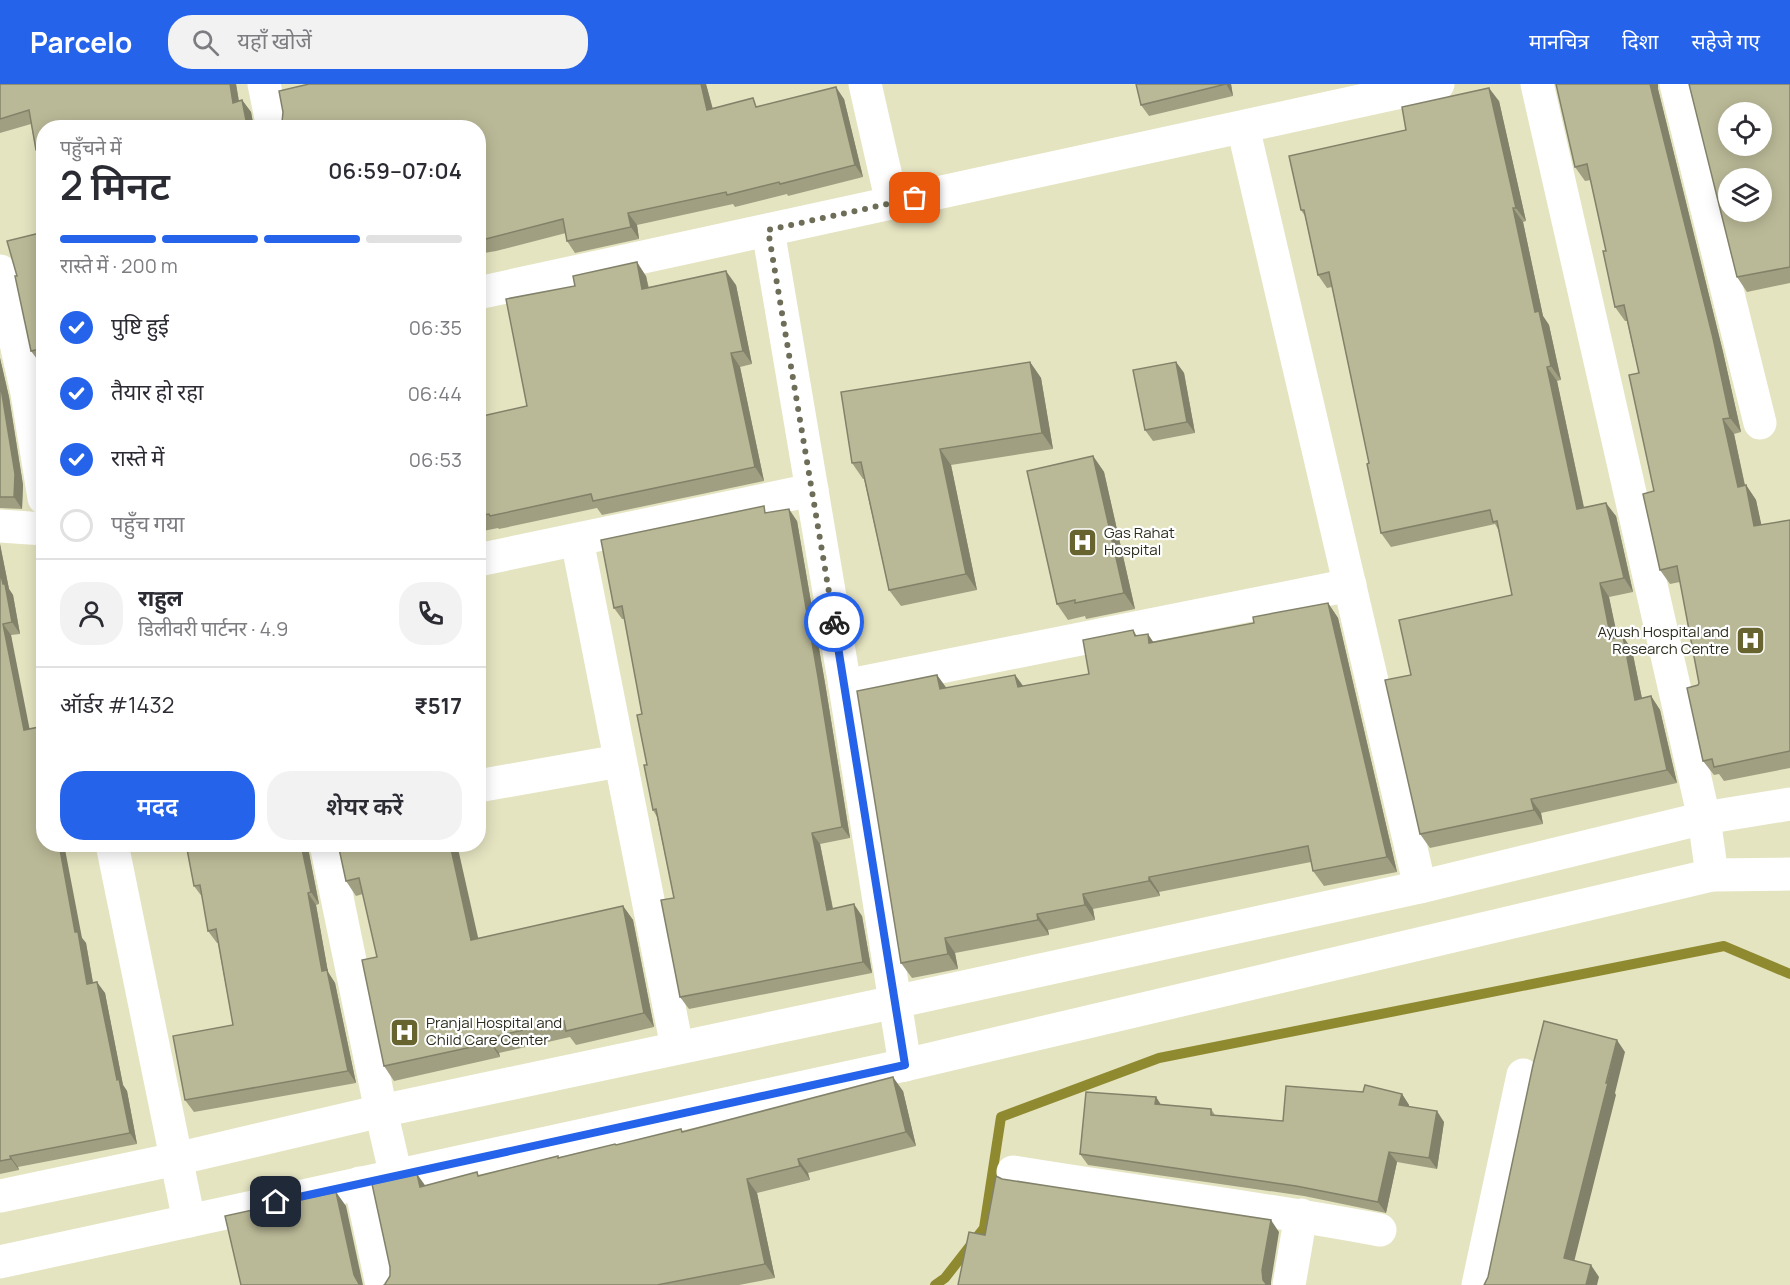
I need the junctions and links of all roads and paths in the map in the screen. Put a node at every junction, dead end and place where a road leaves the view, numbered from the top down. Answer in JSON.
{"nodes":[{"id":1,"x":264,"y":84,"type":"edge"},
{"id":2,"x":865,"y":84,"type":"edge"},
{"id":3,"x":1438,"y":84,"type":"edge"},
{"id":4,"x":1537,"y":84,"type":"edge"},
{"id":5,"x":1676,"y":84,"type":"edge"},
{"id":6,"x":271,"y":120,"type":"edge"},
{"id":7,"x":1243,"y":126,"type":"junction"},
{"id":8,"x":892,"y":203,"type":"junction"},
{"id":9,"x":768,"y":230,"type":"junction"},
{"id":10,"x":0,"y":271,"type":"edge"},
{"id":11,"x":486,"y":291,"type":"edge"},
{"id":12,"x":35,"y":391,"type":"edge"},
{"id":13,"x":1761,"y":423,"type":"dead end"},
{"id":14,"x":812,"y":490,"type":"junction"},
{"id":15,"x":0,"y":526,"type":"edge"},
{"id":16,"x":36,"y":528,"type":"edge"},
{"id":17,"x":577,"y":540,"type":"junction"},
{"id":18,"x":486,"y":558,"type":"edge"},
{"id":19,"x":1350,"y":585,"type":"junction"},
{"id":20,"x":845,"y":686,"type":"junction"},
{"id":21,"x":620,"y":761,"type":"junction"},
{"id":22,"x":486,"y":785,"type":"edge"},
{"id":23,"x":1790,"y":804,"type":"edge"},
{"id":24,"x":1704,"y":818,"type":"junction"},
{"id":25,"x":114,"y":852,"type":"edge"},
{"id":26,"x":328,"y":852,"type":"edge"},
{"id":27,"x":1790,"y":874,"type":"edge"},
{"id":28,"x":1712,"y":875,"type":"junction"},
{"id":29,"x":1420,"y":887,"type":"junction"},
{"id":30,"x":895,"y":1002,"type":"junction"},
{"id":31,"x":677,"y":1047,"type":"junction"},
{"id":32,"x":905,"y":1065,"type":"junction"},
{"id":33,"x":1523,"y":1075,"type":"dead end"},
{"id":34,"x":381,"y":1111,"type":"junction"},
{"id":35,"x":176,"y":1159,"type":"junction"},
{"id":36,"x":1013,"y":1172,"type":"dead end"},
{"id":37,"x":396,"y":1176,"type":"junction"},
{"id":38,"x":360,"y":1183,"type":"junction"},
{"id":39,"x":0,"y":1196,"type":"edge"},
{"id":40,"x":1301,"y":1215,"type":"junction"},
{"id":41,"x":189,"y":1221,"type":"junction"},
{"id":42,"x":1380,"y":1230,"type":"dead end"},
{"id":43,"x":0,"y":1262,"type":"edge"},
{"id":44,"x":382,"y":1285,"type":"edge"},
{"id":45,"x":1288,"y":1285,"type":"edge"},
{"id":46,"x":1478,"y":1285,"type":"edge"}],
"edges":[{"from":1,"to":6,"type":"street"},
{"from":2,"to":8,"type":"street"},
{"from":3,"to":7,"type":"street"},
{"from":4,"to":24,"type":"street"},
{"from":5,"to":13,"type":"street"},
{"from":7,"to":8,"type":"street"},
{"from":7,"to":19,"type":"street"},
{"from":8,"to":9,"type":"street"},
{"from":9,"to":11,"type":"street"},
{"from":9,"to":14,"type":"street"},
{"from":10,"to":12,"type":"street"},
{"from":14,"to":17,"type":"street"},
{"from":14,"to":20,"type":"street"},
{"from":15,"to":16,"type":"street"},
{"from":17,"to":18,"type":"street"},
{"from":17,"to":21,"type":"street"},
{"from":19,"to":20,"type":"street"},
{"from":19,"to":29,"type":"street"},
{"from":20,"to":30,"type":"street"},
{"from":21,"to":22,"type":"street"},
{"from":21,"to":31,"type":"street"},
{"from":23,"to":24,"type":"street"},
{"from":24,"to":28,"type":"street"},
{"from":24,"to":29,"type":"street"},
{"from":25,"to":35,"type":"street"},
{"from":26,"to":34,"type":"street"},
{"from":27,"to":28,"type":"street"},
{"from":28,"to":32,"type":"street"},
{"from":29,"to":30,"type":"street"},
{"from":30,"to":31,"type":"street"},
{"from":30,"to":32,"type":"street"},
{"from":31,"to":34,"type":"street"},
{"from":32,"to":37,"type":"street"},
{"from":33,"to":46,"type":"street"},
{"from":34,"to":35,"type":"street"},
{"from":34,"to":37,"type":"street"},
{"from":35,"to":39,"type":"street"},
{"from":35,"to":41,"type":"street"},
{"from":36,"to":40,"type":"street"},
{"from":37,"to":38,"type":"street"},
{"from":38,"to":41,"type":"street"},
{"from":38,"to":44,"type":"street"},
{"from":40,"to":42,"type":"street"},
{"from":40,"to":45,"type":"street"},
{"from":41,"to":43,"type":"street"}]}
